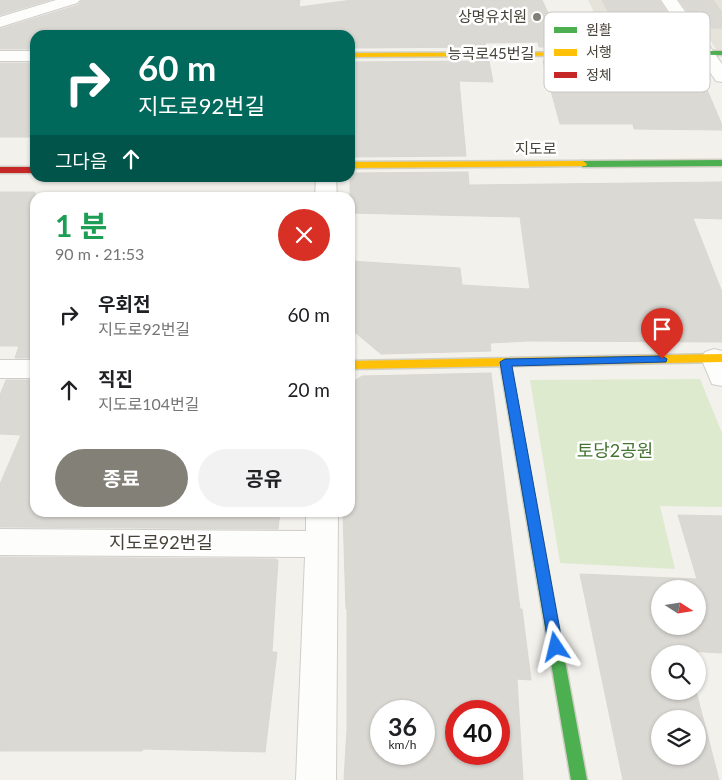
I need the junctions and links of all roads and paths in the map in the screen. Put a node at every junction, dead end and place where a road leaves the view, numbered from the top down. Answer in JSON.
{"nodes":[{"id":1,"x":72,"y":0,"type":"edge"},
{"id":2,"x":669,"y":0,"type":"edge"},
{"id":3,"x":677,"y":12,"type":"edge"},
{"id":4,"x":0,"y":22,"type":"edge"},
{"id":5,"x":544,"y":54,"type":"edge"},
{"id":6,"x":0,"y":56,"type":"edge"},
{"id":7,"x":30,"y":56,"type":"edge"},
{"id":8,"x":355,"y":56,"type":"edge"},
{"id":9,"x":710,"y":61,"type":"edge"},
{"id":10,"x":722,"y":77,"type":"edge"},
{"id":11,"x":722,"y":163,"type":"edge"},
{"id":12,"x":355,"y":165,"type":"edge"},
{"id":13,"x":0,"y":170,"type":"edge"},
{"id":14,"x":30,"y":170,"type":"edge"},
{"id":15,"x":505,"y":362,"type":"junction"},
{"id":16,"x":355,"y":365,"type":"edge"},
{"id":17,"x":719,"y":365,"type":"edge"},
{"id":18,"x":0,"y":369,"type":"edge"},
{"id":19,"x":30,"y":369,"type":"edge"},
{"id":20,"x":322,"y":528,"type":"edge"},
{"id":21,"x":0,"y":542,"type":"edge"},
{"id":22,"x":316,"y":780,"type":"edge"},
{"id":23,"x":579,"y":780,"type":"edge"}],
"edges":[{"from":1,"to":4,"type":"street"},
{"from":2,"to":3,"type":"street"},
{"from":5,"to":8,"type":"street","name":"능곡로45번길"},
{"from":6,"to":7,"type":"street"},
{"from":9,"to":10,"type":"street"},
{"from":11,"to":12,"type":"street","name":"지도로"},
{"from":13,"to":14,"type":"street"},
{"from":15,"to":16,"type":"street"},
{"from":15,"to":17,"type":"street"},
{"from":15,"to":23,"type":"street"},
{"from":18,"to":19,"type":"street"},
{"from":20,"to":21,"type":"street","name":"지도로92번길"},
{"from":20,"to":22,"type":"street","name":"지도로92번길"}]}
